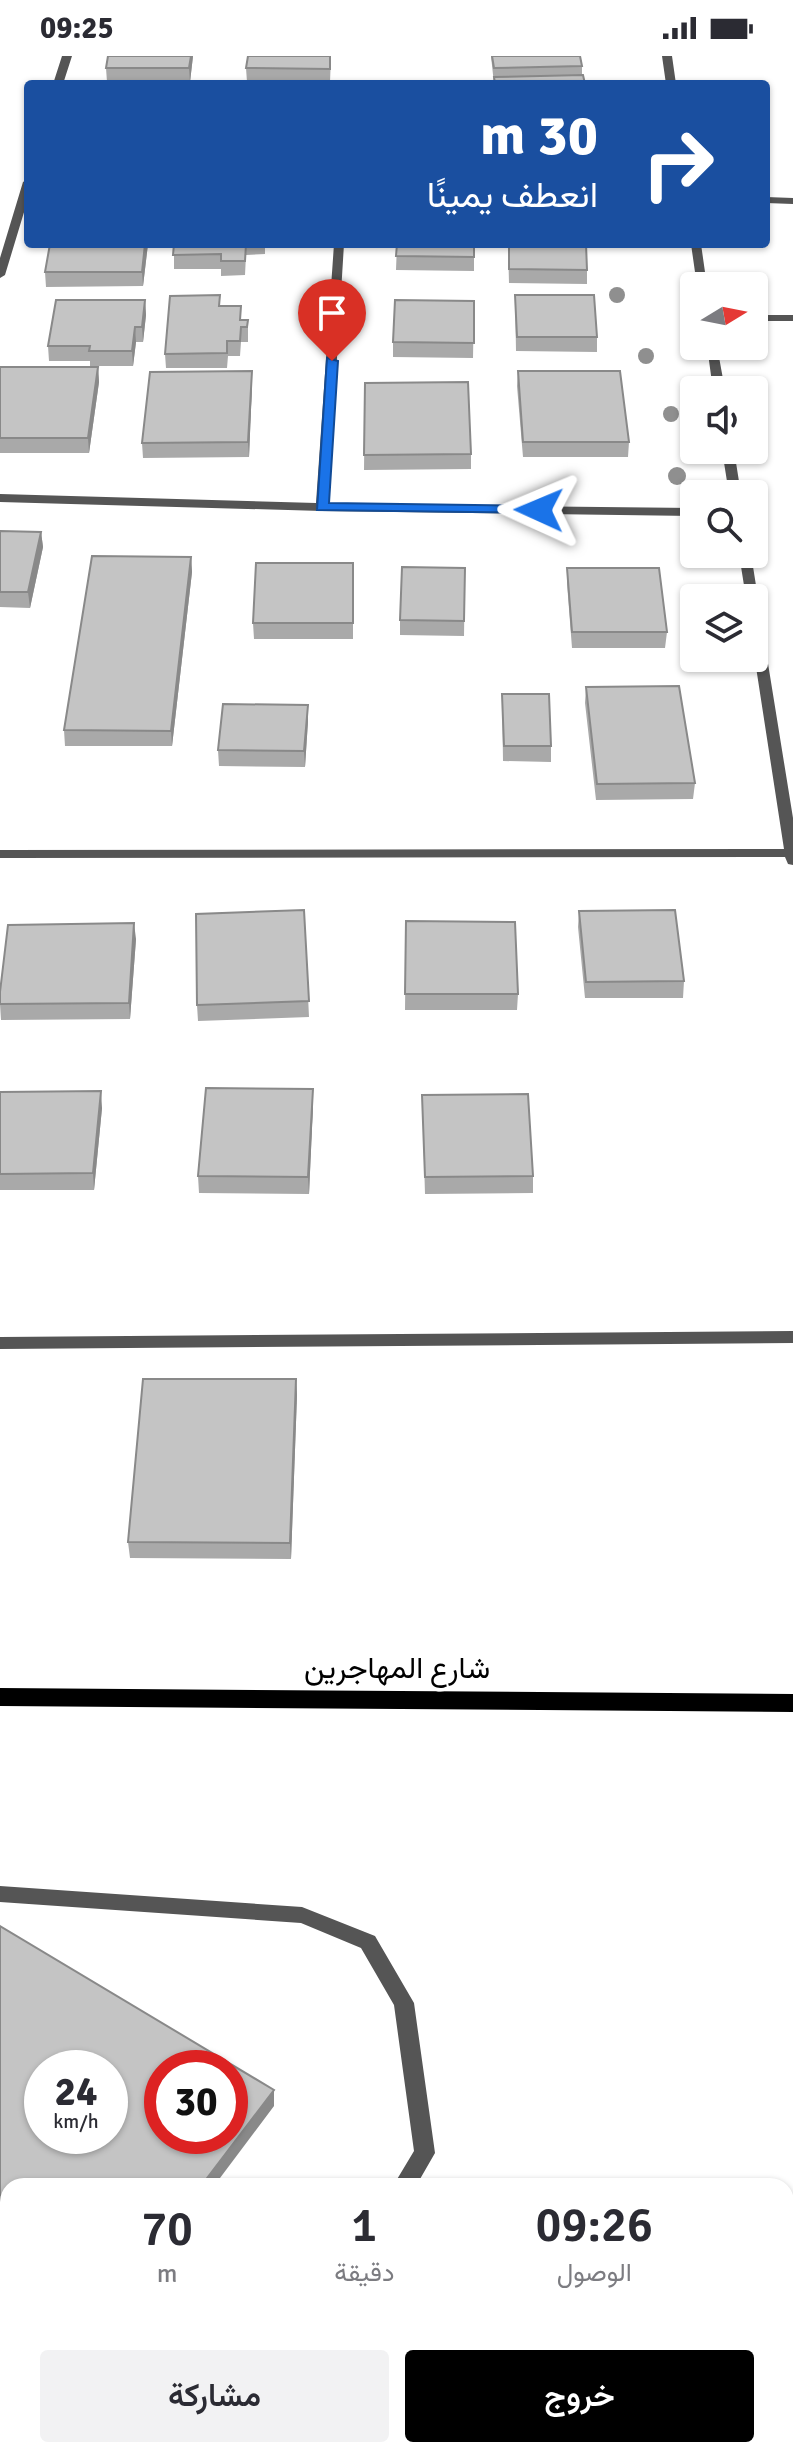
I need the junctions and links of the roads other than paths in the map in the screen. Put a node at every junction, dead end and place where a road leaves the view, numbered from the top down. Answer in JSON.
{"nodes":[{"id":1,"x":67,"y":56,"type":"edge"},
{"id":2,"x":667,"y":56,"type":"edge"},
{"id":3,"x":59,"y":80,"type":"edge"},
{"id":4,"x":670,"y":80,"type":"edge"},
{"id":5,"x":24,"y":196,"type":"edge"},
{"id":6,"x":770,"y":200,"type":"edge"},
{"id":7,"x":793,"y":201,"type":"edge"},
{"id":8,"x":339,"y":248,"type":"edge"},
{"id":9,"x":697,"y":248,"type":"edge"},
{"id":10,"x":700,"y":272,"type":"edge"},
{"id":11,"x":0,"y":275,"type":"edge"},
{"id":12,"x":768,"y":318,"type":"edge"},
{"id":13,"x":793,"y":318,"type":"edge"},
{"id":14,"x":0,"y":498,"type":"edge"},
{"id":15,"x":322,"y":507,"type":"junction"},
{"id":16,"x":680,"y":512,"type":"edge"},
{"id":17,"x":763,"y":672,"type":"edge"},
{"id":18,"x":0,"y":854,"type":"edge"},
{"id":19,"x":793,"y":856,"type":"edge"},
{"id":20,"x":793,"y":1337,"type":"edge"},
{"id":21,"x":0,"y":1343,"type":"edge"},
{"id":22,"x":0,"y":1697,"type":"edge"},
{"id":23,"x":793,"y":1703,"type":"edge"},
{"id":24,"x":0,"y":1894,"type":"edge"},
{"id":25,"x":409,"y":2178,"type":"edge"}],
"edges":[{"from":1,"to":3,"type":"street"},
{"from":2,"to":4,"type":"street"},
{"from":5,"to":11,"type":"street"},
{"from":6,"to":7,"type":"street"},
{"from":8,"to":15,"type":"street"},
{"from":9,"to":10,"type":"street"},
{"from":12,"to":13,"type":"street"},
{"from":14,"to":15,"type":"street"},
{"from":15,"to":16,"type":"street"},
{"from":17,"to":19,"type":"street"},
{"from":18,"to":19,"type":"street"},
{"from":20,"to":21,"type":"street"},
{"from":22,"to":23,"type":"main road","name":"شارع المهاجرين"},
{"from":24,"to":25,"type":"street"}]}
